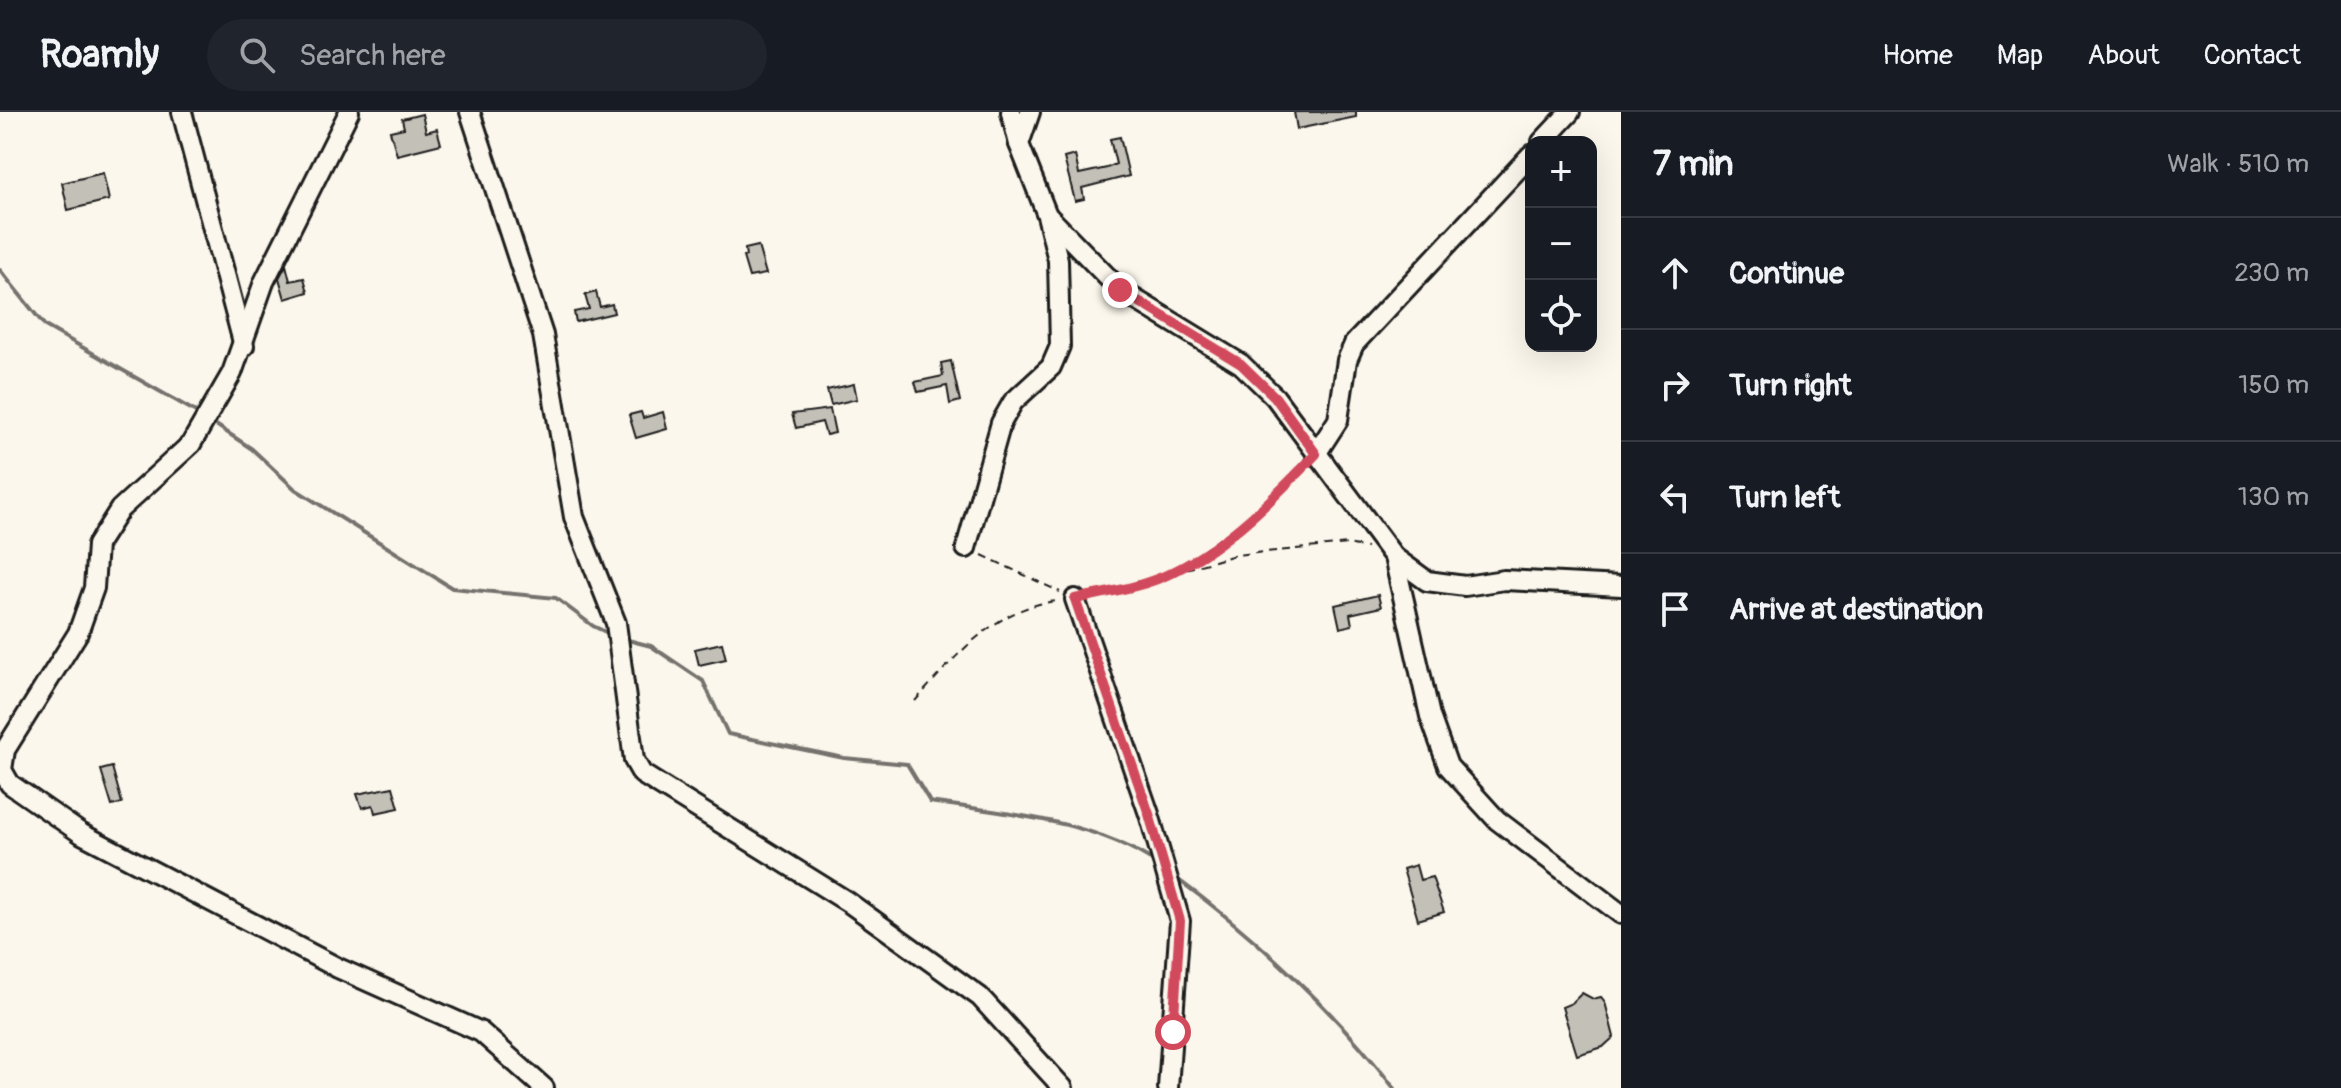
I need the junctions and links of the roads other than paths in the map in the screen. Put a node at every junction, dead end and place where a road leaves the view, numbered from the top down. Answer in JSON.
{"nodes":[{"id":1,"x":182,"y":112,"type":"edge"},
{"id":2,"x":349,"y":112,"type":"edge"},
{"id":3,"x":470,"y":112,"type":"edge"},
{"id":4,"x":1011,"y":112,"type":"edge"},
{"id":5,"x":1030,"y":112,"type":"edge"},
{"id":6,"x":1570,"y":112,"type":"edge"},
{"id":7,"x":1548,"y":136,"type":"edge"},
{"id":8,"x":1019,"y":144,"type":"junction"},
{"id":9,"x":1525,"y":161,"type":"edge"},
{"id":10,"x":1047,"y":215,"type":"junction"},
{"id":11,"x":244,"y":346,"type":"junction"},
{"id":12,"x":1316,"y":454,"type":"junction"},
{"id":13,"x":966,"y":548,"type":"road end"},
{"id":14,"x":1391,"y":555,"type":"junction"},
{"id":15,"x":1621,"y":586,"type":"edge"},
{"id":16,"x":1075,"y":599,"type":"road end"},
{"id":17,"x":1621,"y":914,"type":"edge"},
{"id":18,"x":544,"y":1088,"type":"edge"},
{"id":19,"x":1063,"y":1088,"type":"edge"},
{"id":20,"x":1168,"y":1088,"type":"edge"}],
"edges":[{"from":1,"to":11,"type":"street"},
{"from":2,"to":11,"type":"street"},
{"from":3,"to":19,"type":"street"},
{"from":4,"to":8,"type":"street"},
{"from":5,"to":8,"type":"street"},
{"from":6,"to":7,"type":"street"},
{"from":8,"to":10,"type":"street"},
{"from":9,"to":12,"type":"street"},
{"from":10,"to":12,"type":"street"},
{"from":10,"to":13,"type":"street"},
{"from":11,"to":18,"type":"street"},
{"from":12,"to":14,"type":"street"},
{"from":14,"to":15,"type":"street"},
{"from":14,"to":17,"type":"street"},
{"from":16,"to":20,"type":"street"}]}
